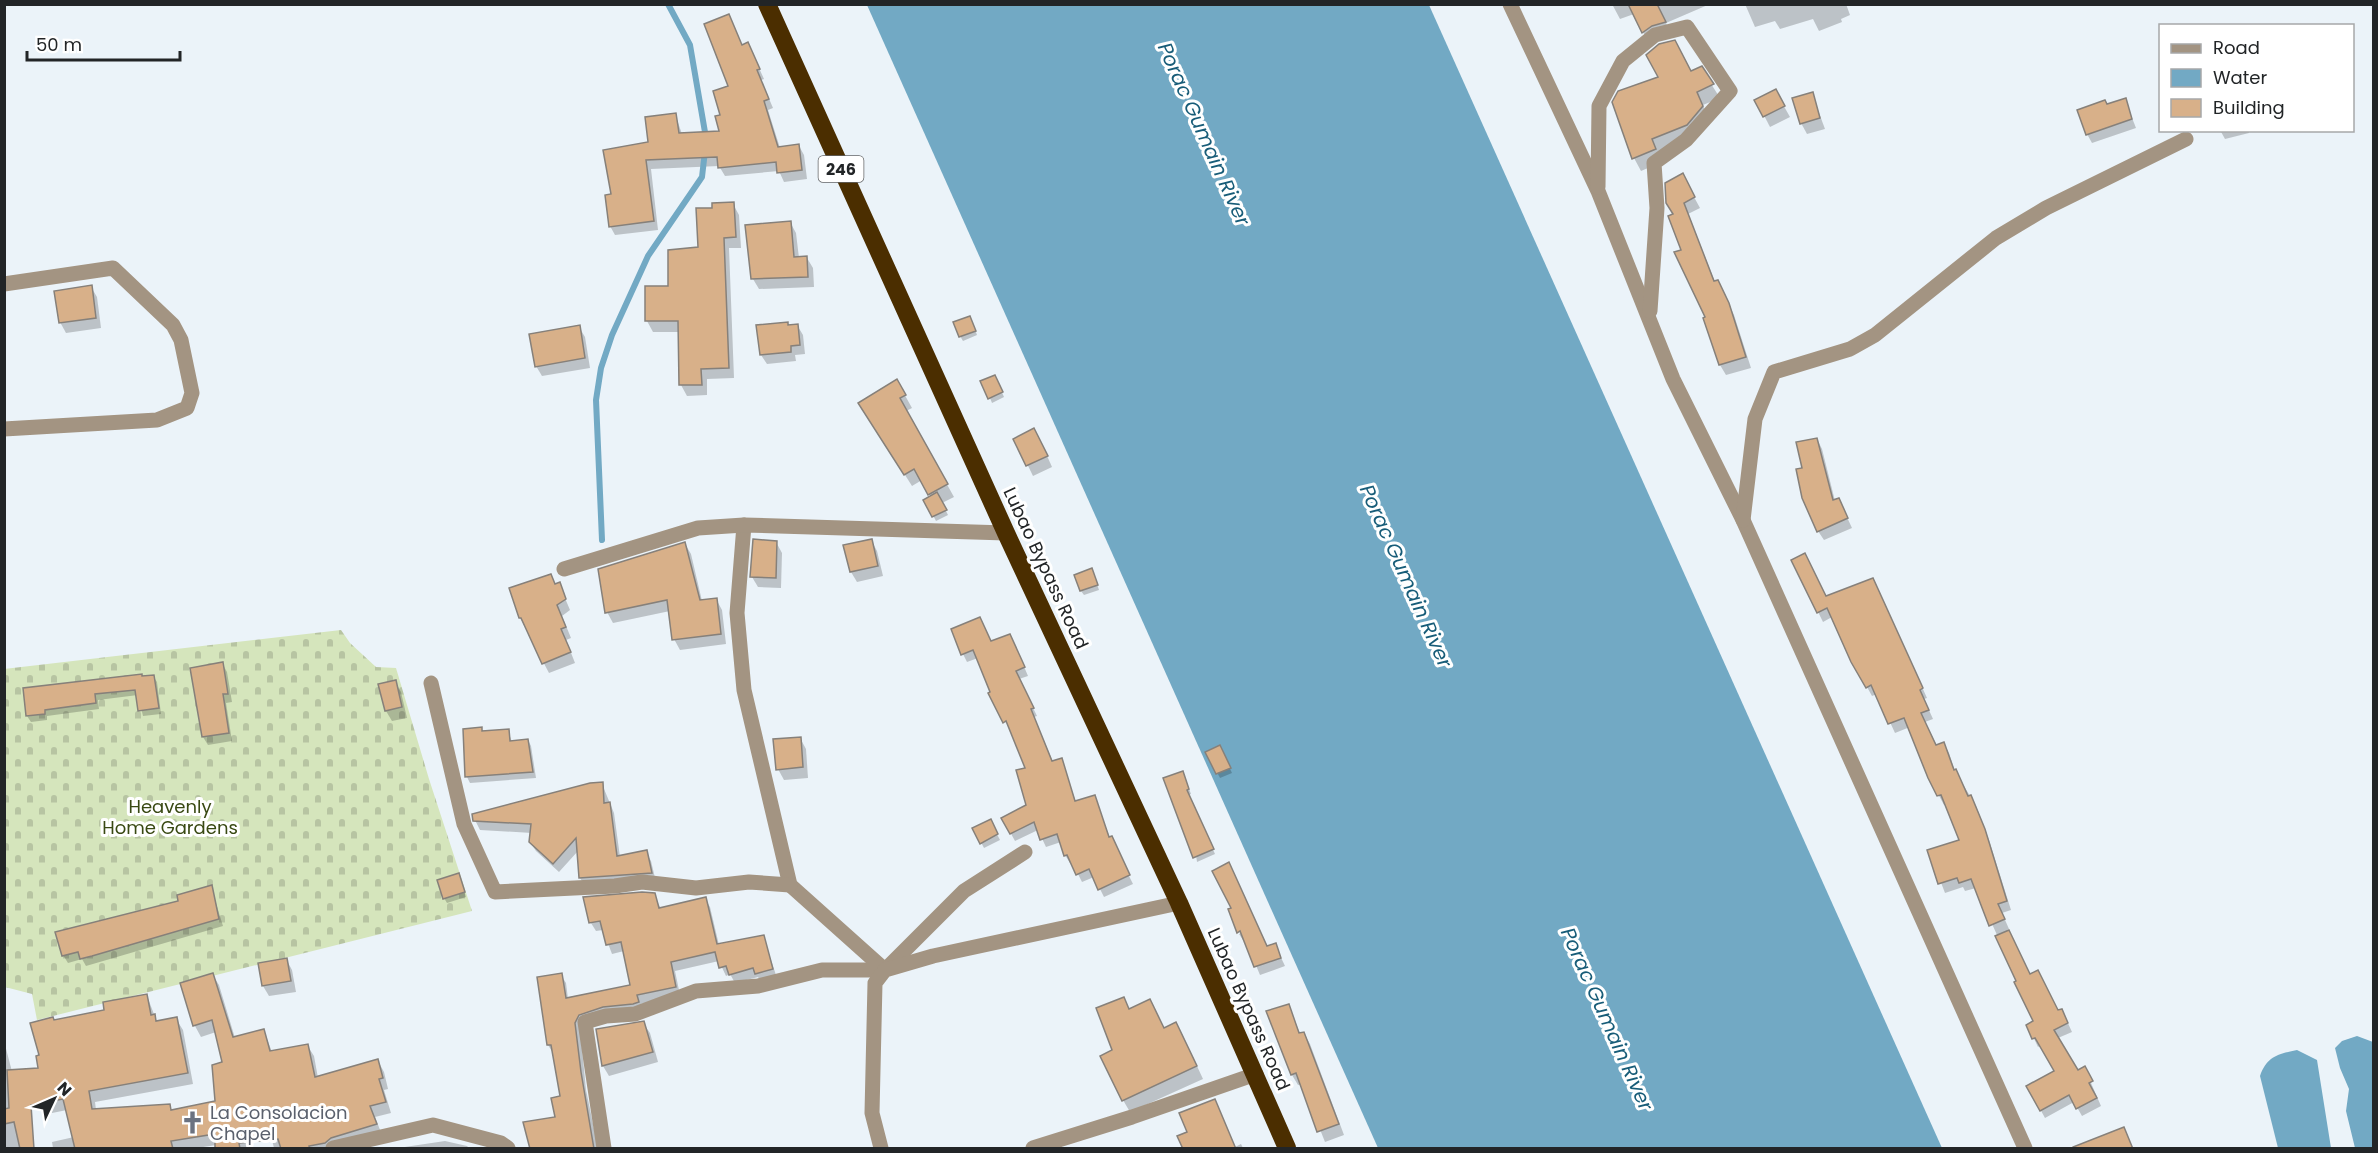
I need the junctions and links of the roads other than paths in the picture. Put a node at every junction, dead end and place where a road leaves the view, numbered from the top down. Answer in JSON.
{"nodes":[{"id":1,"x":766,"y":4,"type":"edge"},
{"id":2,"x":1510,"y":4,"type":"edge"},
{"id":3,"x":2186,"y":140,"type":"dead end"},
{"id":4,"x":1598,"y":190,"type":"junction"},
{"id":5,"x":4,"y":284,"type":"edge"},
{"id":6,"x":1650,"y":317,"type":"junction"},
{"id":7,"x":4,"y":429,"type":"edge"},
{"id":8,"x":1743,"y":520,"type":"junction"},
{"id":9,"x":744,"y":525,"type":"junction"},
{"id":10,"x":1006,"y":533,"type":"junction"},
{"id":11,"x":564,"y":569,"type":"dead end"},
{"id":12,"x":431,"y":682,"type":"dead end"},
{"id":13,"x":1025,"y":852,"type":"dead end"},
{"id":14,"x":790,"y":885,"type":"junction"},
{"id":15,"x":1179,"y":903,"type":"junction"},
{"id":16,"x":885,"y":970,"type":"junction"},
{"id":17,"x":1256,"y":1074,"type":"junction"},
{"id":18,"x":333,"y":1149,"type":"edge"},
{"id":19,"x":508,"y":1149,"type":"edge"},
{"id":20,"x":604,"y":1149,"type":"edge"},
{"id":21,"x":881,"y":1149,"type":"edge"},
{"id":22,"x":1033,"y":1149,"type":"edge"},
{"id":23,"x":1287,"y":1149,"type":"edge"},
{"id":24,"x":2025,"y":1149,"type":"edge"}],
"edges":[{"from":1,"to":10,"type":"highway","name":"Lubao Bypass Road","number":"246"},
{"from":2,"to":4,"type":"street"},
{"from":3,"to":8,"type":"street"},
{"from":4,"to":6,"type":"street"},
{"from":4,"to":6,"type":"street"},
{"from":5,"to":7,"type":"street"},
{"from":6,"to":8,"type":"street"},
{"from":8,"to":24,"type":"street"},
{"from":9,"to":10,"type":"street"},
{"from":9,"to":11,"type":"street"},
{"from":9,"to":14,"type":"street"},
{"from":10,"to":15,"type":"highway","name":"Lubao Bypass Road"},
{"from":12,"to":14,"type":"street"},
{"from":13,"to":16,"type":"street"},
{"from":14,"to":16,"type":"street"},
{"from":15,"to":16,"type":"street"},
{"from":15,"to":17,"type":"highway","name":"Lubao Bypass Road"},
{"from":16,"to":20,"type":"street"},
{"from":16,"to":21,"type":"street"},
{"from":17,"to":22,"type":"street"},
{"from":17,"to":23,"type":"highway","name":"Lubao Bypass Road"},
{"from":18,"to":19,"type":"street"}]}
